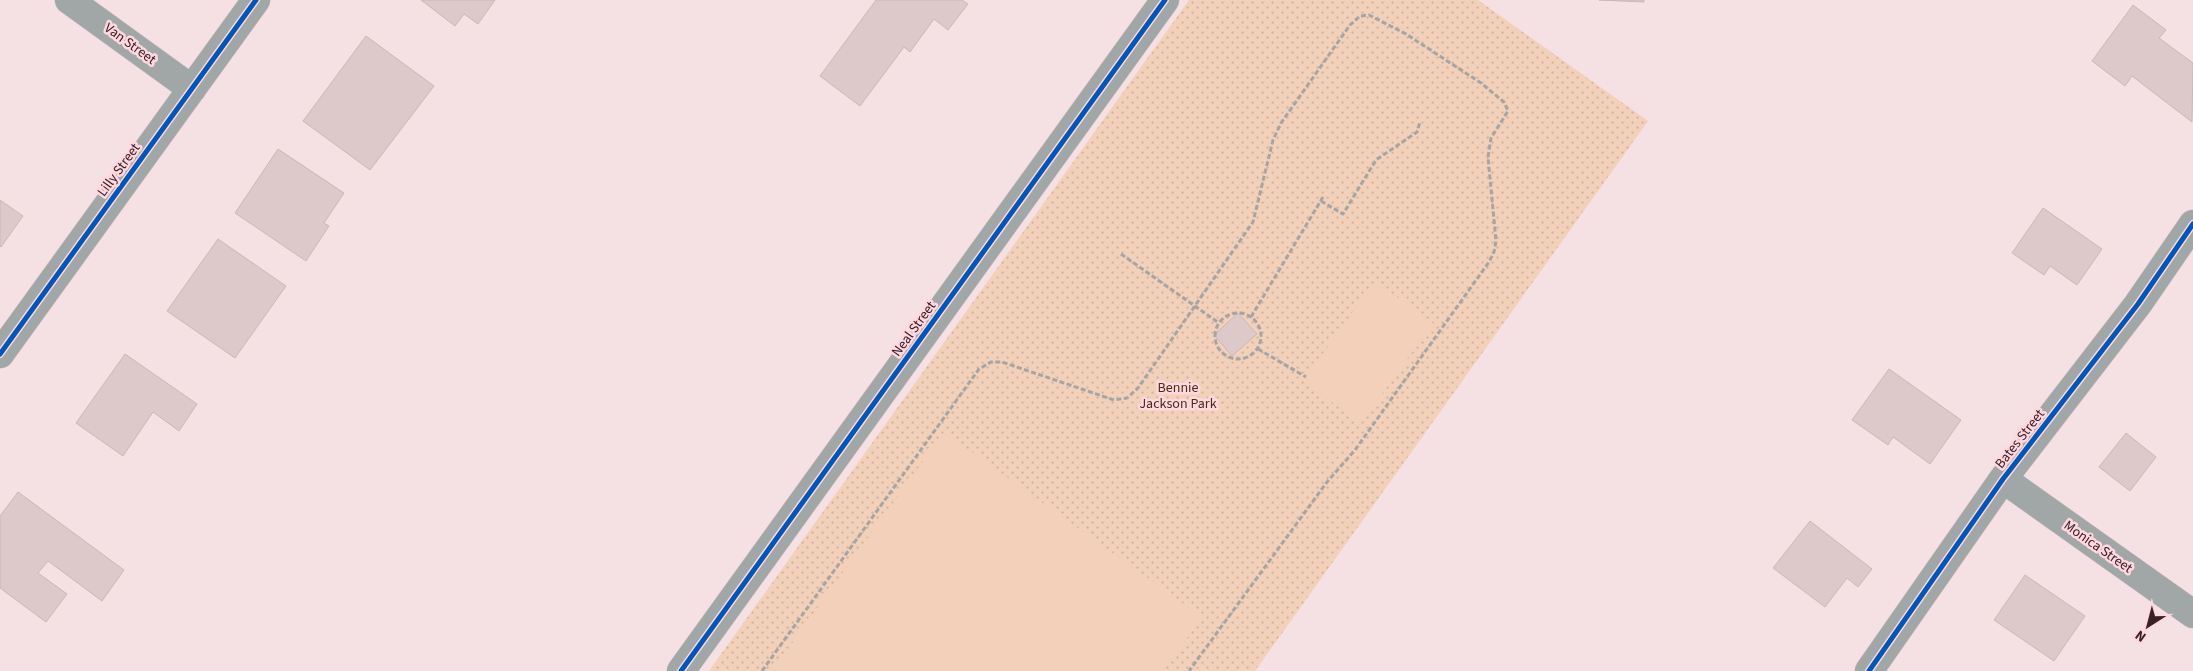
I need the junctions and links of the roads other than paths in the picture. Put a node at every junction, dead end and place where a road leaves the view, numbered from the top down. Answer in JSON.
{"nodes":[{"id":1,"x":69,"y":0,"type":"edge"},
{"id":2,"x":256,"y":0,"type":"edge"},
{"id":3,"x":1165,"y":0,"type":"edge"},
{"id":4,"x":192,"y":89,"type":"junction"},
{"id":5,"x":2193,"y":224,"type":"edge"},
{"id":6,"x":0,"y":354,"type":"edge"},
{"id":7,"x":2003,"y":479,"type":"junction"},
{"id":8,"x":2193,"y":614,"type":"edge"},
{"id":9,"x":681,"y":671,"type":"edge"},
{"id":10,"x":1869,"y":671,"type":"edge"}],
"edges":[{"from":1,"to":4,"type":"street","name":"Van Street"},
{"from":2,"to":4,"type":"street","name":"Lilly Street"},
{"from":3,"to":9,"type":"street","name":"Neal Street"},
{"from":4,"to":6,"type":"street","name":"Lilly Street"},
{"from":5,"to":7,"type":"street","name":"Bates Street"},
{"from":7,"to":8,"type":"street","name":"Monica Street"},
{"from":7,"to":10,"type":"street","name":"Bates Street"}]}
